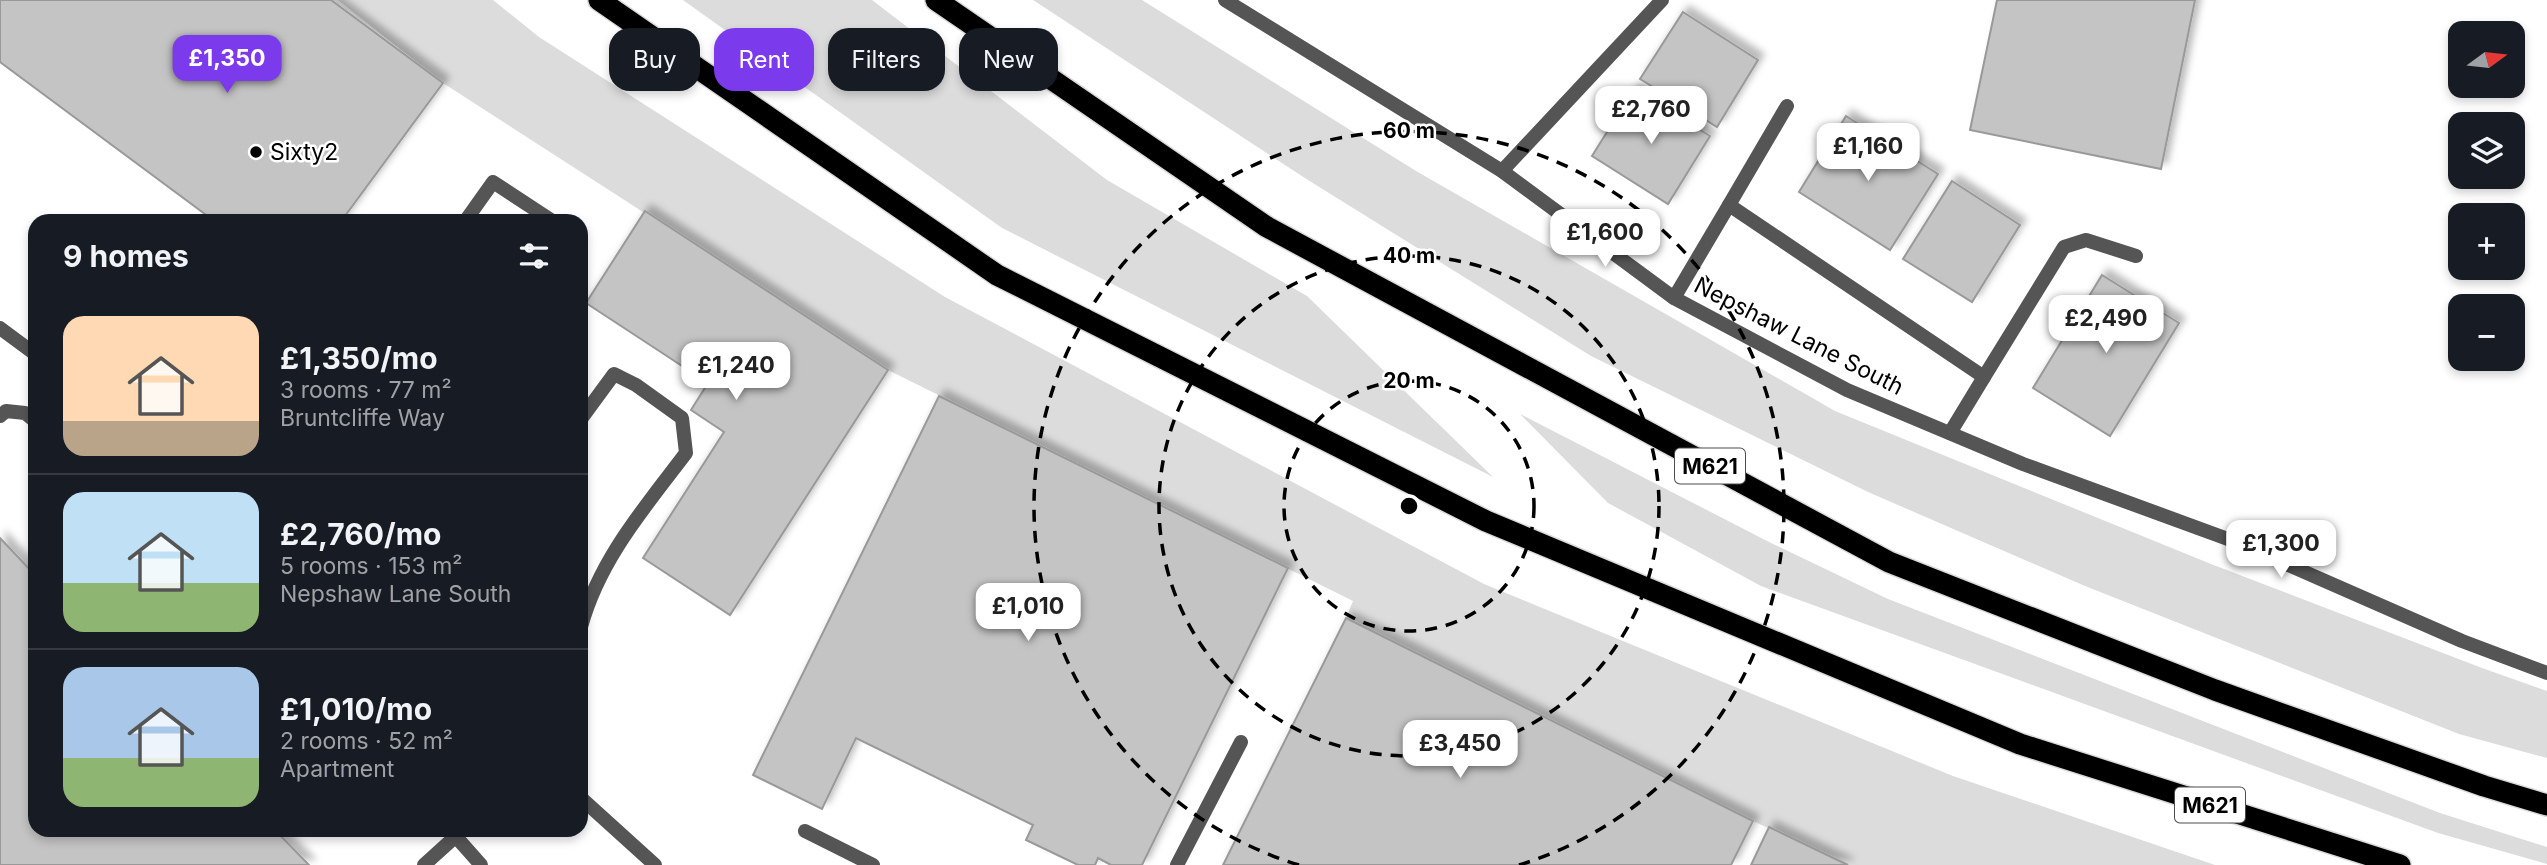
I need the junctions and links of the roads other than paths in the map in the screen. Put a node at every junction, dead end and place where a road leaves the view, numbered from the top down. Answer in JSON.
{"nodes":[{"id":1,"x":599,"y":0,"type":"edge"},
{"id":2,"x":936,"y":0,"type":"edge"},
{"id":3,"x":1225,"y":0,"type":"edge"},
{"id":4,"x":1662,"y":0,"type":"edge"},
{"id":5,"x":1787,"y":106,"type":"dead end"},
{"id":6,"x":1502,"y":171,"type":"junction"},
{"id":7,"x":1729,"y":205,"type":"junction"},
{"id":8,"x":471,"y":214,"type":"edge"},
{"id":9,"x":542,"y":214,"type":"edge"},
{"id":10,"x":2136,"y":256,"type":"dead end"},
{"id":11,"x":1674,"y":298,"type":"junction"},
{"id":12,"x":0,"y":328,"type":"edge"},
{"id":13,"x":28,"y":349,"type":"edge"},
{"id":14,"x":1984,"y":377,"type":"junction"},
{"id":15,"x":588,"y":409,"type":"edge"},
{"id":16,"x":28,"y":415,"type":"edge"},
{"id":17,"x":0,"y":416,"type":"edge"},
{"id":18,"x":1950,"y":433,"type":"junction"},
{"id":19,"x":588,"y":603,"type":"edge"},
{"id":20,"x":2547,"y":673,"type":"edge"},
{"id":21,"x":1241,"y":742,"type":"dead end"},
{"id":22,"x":588,"y":804,"type":"edge"},
{"id":23,"x":2547,"y":805,"type":"edge"},
{"id":24,"x":805,"y":831,"type":"dead end"},
{"id":25,"x":449,"y":837,"type":"edge"},
{"id":26,"x":456,"y":837,"type":"edge"},
{"id":27,"x":424,"y":865,"type":"edge"},
{"id":28,"x":481,"y":865,"type":"edge"},
{"id":29,"x":655,"y":865,"type":"edge"},
{"id":30,"x":873,"y":865,"type":"edge"},
{"id":31,"x":1177,"y":865,"type":"edge"},
{"id":32,"x":2400,"y":865,"type":"edge"}],
"edges":[{"from":1,"to":32,"type":"highway","number":"M621"},
{"from":2,"to":23,"type":"highway","number":"M621"},
{"from":3,"to":6,"type":"street","name":"Nepshaw Lane South"},
{"from":4,"to":6,"type":"street"},
{"from":5,"to":7,"type":"street"},
{"from":6,"to":11,"type":"street","name":"Nepshaw Lane South"},
{"from":7,"to":11,"type":"street"},
{"from":7,"to":14,"type":"street"},
{"from":8,"to":9,"type":"street"},
{"from":10,"to":14,"type":"street"},
{"from":11,"to":18,"type":"street","name":"Nepshaw Lane South"},
{"from":12,"to":13,"type":"street"},
{"from":14,"to":18,"type":"street"},
{"from":15,"to":19,"type":"street"},
{"from":16,"to":17,"type":"street"},
{"from":18,"to":20,"type":"street","name":"Nepshaw Lane South"},
{"from":21,"to":31,"type":"street"},
{"from":22,"to":29,"type":"street"},
{"from":24,"to":30,"type":"street"},
{"from":25,"to":27,"type":"street"},
{"from":26,"to":28,"type":"street"}]}
